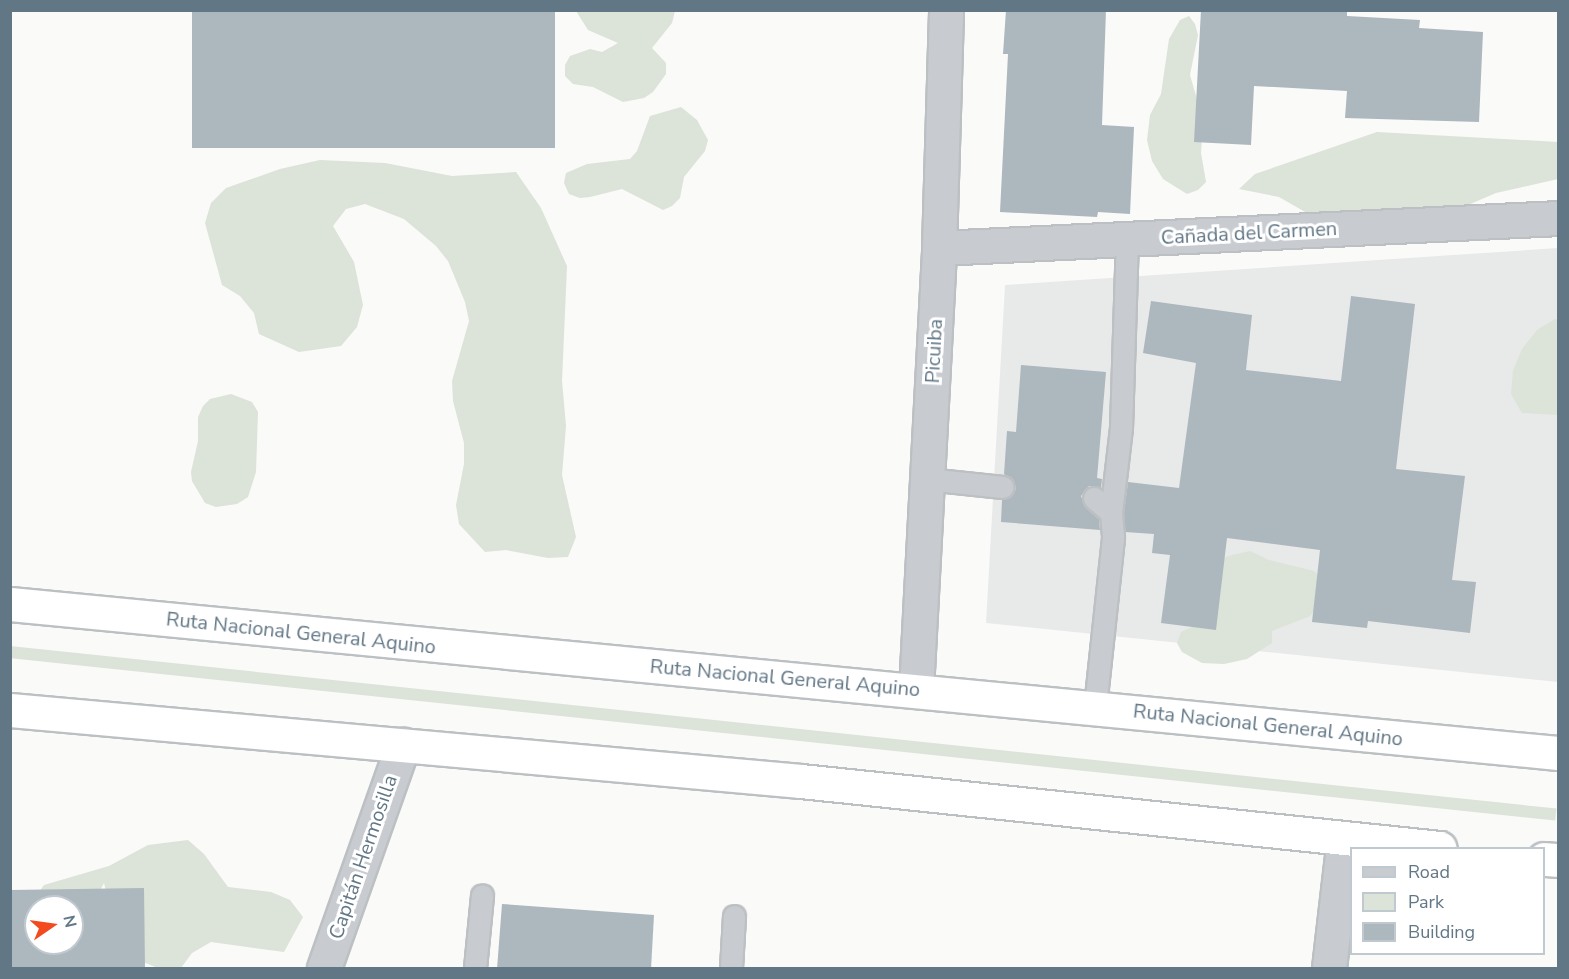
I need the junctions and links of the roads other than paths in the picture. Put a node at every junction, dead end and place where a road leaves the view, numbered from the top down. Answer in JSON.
{"nodes":[{"id":1,"x":946,"y":10,"type":"edge"},
{"id":2,"x":1558,"y":218,"type":"edge"},
{"id":3,"x":1127,"y":239,"type":"junction"},
{"id":4,"x":939,"y":248,"type":"junction"},
{"id":5,"x":927,"y":479,"type":"junction"},
{"id":6,"x":1003,"y":487,"type":"dead end"},
{"id":7,"x":1094,"y":498,"type":"dead end"},
{"id":8,"x":1111,"y":513,"type":"junction"},
{"id":9,"x":10,"y":604,"type":"edge"},
{"id":10,"x":916,"y":690,"type":"junction"},
{"id":11,"x":1095,"y":707,"type":"junction"},
{"id":12,"x":10,"y":710,"type":"edge"},
{"id":13,"x":403,"y":745,"type":"junction"},
{"id":14,"x":1558,"y":753,"type":"edge"},
{"id":15,"x":1344,"y":839,"type":"junction"},
{"id":16,"x":1420,"y":847,"type":"edge"},
{"id":17,"x":482,"y":895,"type":"dead end"},
{"id":18,"x":734,"y":916,"type":"dead end"},
{"id":19,"x":324,"y":969,"type":"edge"},
{"id":20,"x":475,"y":969,"type":"edge"},
{"id":21,"x":731,"y":969,"type":"edge"},
{"id":22,"x":1329,"y":969,"type":"edge"}],
"edges":[{"from":1,"to":4,"type":"street","name":"Picuiba"},
{"from":2,"to":3,"type":"street","name":"Cañada del Carmen"},
{"from":3,"to":4,"type":"street","name":"Cañada del Carmen"},
{"from":3,"to":8,"type":"lane"},
{"from":4,"to":5,"type":"street","name":"Picuiba"},
{"from":5,"to":6,"type":"lane"},
{"from":5,"to":10,"type":"street","name":"Picuiba"},
{"from":7,"to":8,"type":"lane"},
{"from":8,"to":11,"type":"lane"},
{"from":9,"to":10,"type":"highway","name":"Ruta Nacional General Aquino"},
{"from":10,"to":11,"type":"highway","name":"Ruta Nacional General Aquino"},
{"from":11,"to":14,"type":"highway","name":"Ruta Nacional General Aquino"},
{"from":12,"to":13,"type":"highway"},
{"from":13,"to":15,"type":"highway"},
{"from":13,"to":19,"type":"street","name":"Capitán Hermosilla"},
{"from":15,"to":16,"type":"highway"},
{"from":15,"to":22,"type":"street"},
{"from":17,"to":20,"type":"lane"},
{"from":18,"to":21,"type":"lane"}]}
